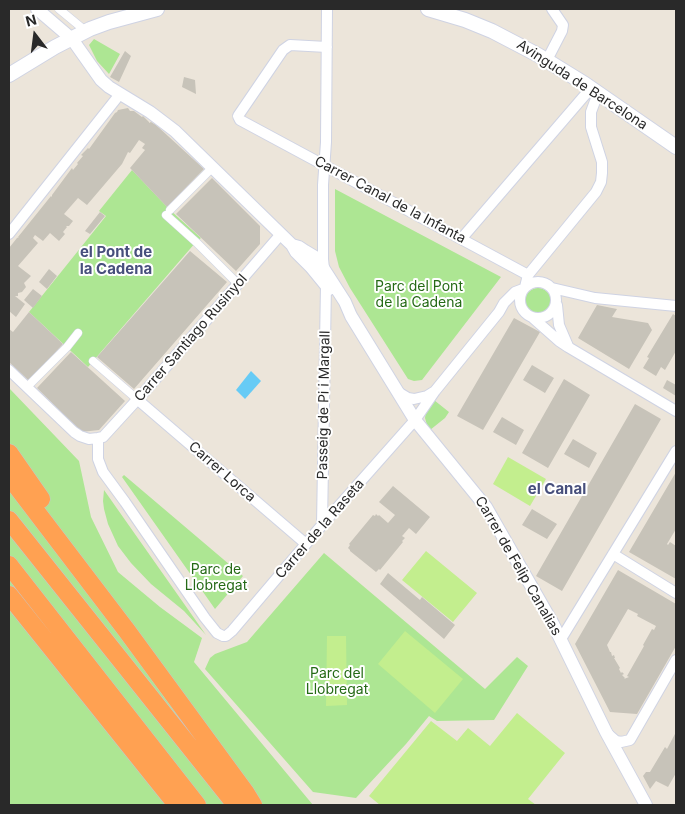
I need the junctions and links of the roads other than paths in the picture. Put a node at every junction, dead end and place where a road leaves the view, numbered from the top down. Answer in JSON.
{"nodes":[{"id":1,"x":38,"y":9,"type":"edge"},
{"id":2,"x":59,"y":9,"type":"edge"},
{"id":3,"x":157,"y":9,"type":"edge"},
{"id":4,"x":327,"y":9,"type":"edge"},
{"id":5,"x":428,"y":9,"type":"edge"},
{"id":6,"x":552,"y":9,"type":"edge"},
{"id":7,"x":77,"y":34,"type":"junction"},
{"id":8,"x":327,"y":47,"type":"junction"},
{"id":9,"x":547,"y":60,"type":"junction"},
{"id":10,"x":9,"y":75,"type":"edge"},
{"id":11,"x":595,"y":90,"type":"junction"},
{"id":12,"x":120,"y":94,"type":"junction"},
{"id":13,"x":676,"y":147,"type":"edge"},
{"id":14,"x":324,"y":166,"type":"junction"},
{"id":15,"x":213,"y":167,"type":"junction"},
{"id":16,"x":9,"y":234,"type":"edge"},
{"id":17,"x":281,"y":234,"type":"junction"},
{"id":18,"x":462,"y":238,"type":"junction"},
{"id":19,"x":292,"y":245,"type":"junction"},
{"id":20,"x":299,"y":256,"type":"junction"},
{"id":21,"x":322,"y":264,"type":"junction"},
{"id":22,"x":528,"y":275,"type":"junction"},
{"id":23,"x":238,"y":284,"type":"junction"},
{"id":24,"x":326,"y":284,"type":"junction"},
{"id":25,"x":524,"y":288,"type":"junction"},
{"id":26,"x":552,"y":288,"type":"junction"},
{"id":27,"x":557,"y":304,"type":"junction"},
{"id":28,"x":676,"y":306,"type":"edge"},
{"id":29,"x":499,"y":312,"type":"junction"},
{"id":30,"x":351,"y":316,"type":"junction"},
{"id":31,"x":530,"y":317,"type":"junction"},
{"id":32,"x":78,"y":333,"type":"dead end"},
{"id":33,"x":568,"y":347,"type":"junction"},
{"id":34,"x":93,"y":361,"type":"dead end"},
{"id":35,"x":9,"y":370,"type":"edge"},
{"id":36,"x":27,"y":388,"type":"junction"},
{"id":37,"x":436,"y":391,"type":"junction"},
{"id":38,"x":398,"y":392,"type":"junction"},
{"id":39,"x":138,"y":400,"type":"junction"},
{"id":40,"x":676,"y":412,"type":"edge"},
{"id":41,"x":415,"y":420,"type":"junction"},
{"id":42,"x":98,"y":438,"type":"junction"},
{"id":43,"x":676,"y":451,"type":"edge"},
{"id":44,"x":9,"y":453,"type":"edge"},
{"id":45,"x":9,"y":476,"type":"edge"},
{"id":46,"x":9,"y":520,"type":"edge"},
{"id":47,"x":322,"y":525,"type":"junction"},
{"id":48,"x":306,"y":544,"type":"junction"},
{"id":49,"x":613,"y":554,"type":"junction"},
{"id":50,"x":9,"y":565,"type":"edge"},
{"id":51,"x":676,"y":593,"type":"edge"},
{"id":52,"x":9,"y":595,"type":"edge"},
{"id":53,"x":127,"y":631,"type":"junction"},
{"id":54,"x":560,"y":639,"type":"junction"},
{"id":55,"x":676,"y":660,"type":"edge"},
{"id":56,"x":606,"y":732,"type":"junction"},
{"id":57,"x":177,"y":805,"type":"edge"},
{"id":58,"x":197,"y":805,"type":"edge"},
{"id":59,"x":236,"y":805,"type":"edge"},
{"id":60,"x":253,"y":805,"type":"edge"},
{"id":61,"x":646,"y":805,"type":"edge"}],
"edges":[{"from":1,"to":7,"type":"street"},
{"from":2,"to":7,"type":"street"},
{"from":3,"to":7,"type":"main road"},
{"from":4,"to":8,"type":"street"},
{"from":5,"to":9,"type":"main road","name":"Avinguda de Barcelona"},
{"from":6,"to":9,"type":"street"},
{"from":7,"to":10,"type":"main road"},
{"from":7,"to":12,"type":"street"},
{"from":8,"to":14,"type":"street"},
{"from":8,"to":14,"type":"street","name":"Carrer Canal de la Infanta"},
{"from":9,"to":11,"type":"main road","name":"Avinguda de Barcelona"},
{"from":11,"to":13,"type":"main road","name":"Avinguda de Barcelona"},
{"from":11,"to":18,"type":"street"},
{"from":11,"to":22,"type":"street"},
{"from":12,"to":15,"type":"street"},
{"from":12,"to":16,"type":"street"},
{"from":14,"to":18,"type":"street","name":"Carrer Canal de la Infanta"},
{"from":14,"to":21,"type":"street"},
{"from":15,"to":17,"type":"street"},
{"from":15,"to":23,"type":"street"},
{"from":17,"to":19,"type":"street"},
{"from":17,"to":23,"type":"street","name":"Carrer Santiago Rusinyol"},
{"from":18,"to":22,"type":"street","name":"Carrer Canal de la Infanta"},
{"from":19,"to":20,"type":"street","name":"Carrer de Felip Canalias"},
{"from":19,"to":21,"type":"street","name":"Carrer de Felip Canalias"},
{"from":20,"to":21,"type":"street"},
{"from":20,"to":24,"type":"street","name":"Carrer de Felip Canalias"},
{"from":21,"to":30,"type":"street","name":"Carrer de Felip Canalias"},
{"from":22,"to":25,"type":"street"},
{"from":23,"to":39,"type":"street","name":"Carrer Santiago Rusinyol"},
{"from":24,"to":30,"type":"street","name":"Carrer de Felip Canalias"},
{"from":24,"to":47,"type":"street","name":"Passeig de Pi i Margall"},
{"from":25,"to":26,"type":"street"},
{"from":25,"to":29,"type":"street","name":"Carrer de la Raseta"},
{"from":25,"to":31,"type":"street"},
{"from":26,"to":27,"type":"street"},
{"from":26,"to":28,"type":"street"},
{"from":27,"to":31,"type":"street"},
{"from":27,"to":33,"type":"street"},
{"from":29,"to":31,"type":"street"},
{"from":29,"to":37,"type":"street","name":"Carrer de la Raseta"},
{"from":30,"to":38,"type":"street","name":"Carrer de Felip Canalias"},
{"from":31,"to":33,"type":"street"},
{"from":32,"to":36,"type":"street"},
{"from":33,"to":40,"type":"street"},
{"from":34,"to":39,"type":"street"},
{"from":35,"to":36,"type":"street"},
{"from":36,"to":42,"type":"street"},
{"from":37,"to":38,"type":"street"},
{"from":37,"to":41,"type":"street","name":"Carrer de la Raseta"},
{"from":38,"to":41,"type":"street","name":"Carrer de Felip Canalias"},
{"from":39,"to":42,"type":"street","name":"Carrer Santiago Rusinyol"},
{"from":39,"to":48,"type":"street","name":"Carrer Lorca"},
{"from":41,"to":47,"type":"street","name":"Carrer de la Raseta"},
{"from":41,"to":54,"type":"street","name":"Carrer de Felip Canalias"},
{"from":42,"to":48,"type":"street","name":"Carrer de la Raseta"},
{"from":43,"to":49,"type":"street"},
{"from":44,"to":53,"type":"highway"},
{"from":45,"to":53,"type":"highway"},
{"from":46,"to":59,"type":"highway"},
{"from":47,"to":48,"type":"street","name":"Carrer de la Raseta"},
{"from":49,"to":51,"type":"street"},
{"from":49,"to":54,"type":"street"},
{"from":50,"to":58,"type":"highway"},
{"from":52,"to":57,"type":"highway"},
{"from":53,"to":60,"type":"highway"},
{"from":54,"to":56,"type":"street","name":"Carrer de Felip Canalias"},
{"from":55,"to":56,"type":"street"},
{"from":56,"to":61,"type":"street","name":"Carrer de Felip Canalias"}]}
